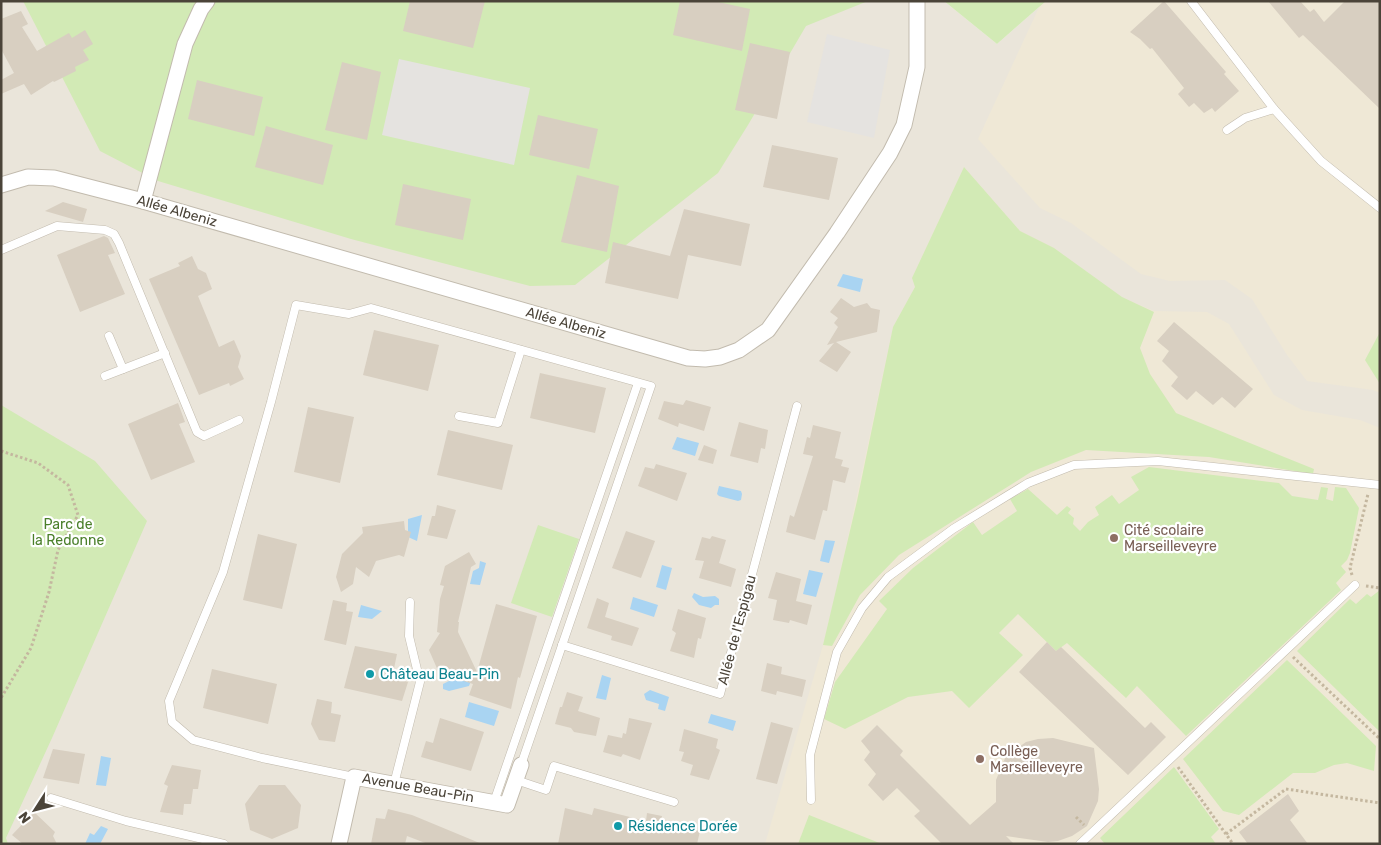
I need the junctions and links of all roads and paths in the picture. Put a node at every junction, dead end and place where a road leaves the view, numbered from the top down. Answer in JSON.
{"nodes":[{"id":1,"x":207,"y":1,"type":"edge"},
{"id":2,"x":917,"y":1,"type":"edge"},
{"id":3,"x":1191,"y":1,"type":"edge"},
{"id":4,"x":1274,"y":109,"type":"junction"},
{"id":5,"x":1228,"y":130,"type":"dead end"},
{"id":6,"x":1,"y":185,"type":"edge"},
{"id":7,"x":143,"y":201,"type":"junction"},
{"id":8,"x":1380,"y":208,"type":"edge"},
{"id":9,"x":1,"y":250,"type":"edge"},
{"id":10,"x":109,"y":336,"type":"dead end"},
{"id":11,"x":521,"y":350,"type":"junction"},
{"id":12,"x":164,"y":353,"type":"junction"},
{"id":13,"x":124,"y":369,"type":"junction"},
{"id":14,"x":106,"y":376,"type":"dead end"},
{"id":15,"x":638,"y":383,"type":"junction"},
{"id":16,"x":797,"y":406,"type":"dead end"},
{"id":17,"x":459,"y":416,"type":"dead end"},
{"id":18,"x":239,"y":420,"type":"dead end"},
{"id":19,"x":1,"y":451,"type":"edge"},
{"id":20,"x":1380,"y":485,"type":"edge"},
{"id":21,"x":1364,"y":511,"type":"dead end"},
{"id":22,"x":1355,"y":585,"type":"joint"},
{"id":23,"x":410,"y":602,"type":"dead end"},
{"id":24,"x":562,"y":645,"type":"junction"},
{"id":25,"x":1286,"y":649,"type":"junction"},
{"id":26,"x":3,"y":690,"type":"edge"},
{"id":27,"x":1,"y":698,"type":"edge"},
{"id":28,"x":1380,"y":739,"type":"edge"},
{"id":29,"x":1172,"y":758,"type":"junction"},
{"id":30,"x":521,"y":764,"type":"joint"},
{"id":31,"x":354,"y":777,"type":"junction"},
{"id":32,"x":516,"y":780,"type":"junction"},
{"id":33,"x":394,"y":784,"type":"junction"},
{"id":34,"x":51,"y":798,"type":"dead end"},
{"id":35,"x":811,"y":800,"type":"dead end"},
{"id":36,"x":494,"y":802,"type":"junction"},
{"id":37,"x":674,"y":802,"type":"dead end"},
{"id":38,"x":1380,"y":803,"type":"edge"},
{"id":39,"x":1226,"y":834,"type":"junction"},
{"id":40,"x":224,"y":844,"type":"edge"},
{"id":41,"x":339,"y":844,"type":"edge"},
{"id":42,"x":1080,"y":844,"type":"edge"},
{"id":43,"x":1233,"y":844,"type":"edge"}],
"edges":[{"from":1,"to":7,"type":"street"},
{"from":2,"to":7,"type":"street","name":"Allée Albeniz"},
{"from":3,"to":4,"type":"lane"},
{"from":4,"to":5,"type":"lane"},
{"from":4,"to":8,"type":"lane"},
{"from":6,"to":7,"type":"street","name":"Allée Albeniz"},
{"from":9,"to":12,"type":"lane"},
{"from":10,"to":13,"type":"lane"},
{"from":11,"to":15,"type":"lane"},
{"from":11,"to":17,"type":"lane"},
{"from":11,"to":31,"type":"lane"},
{"from":12,"to":13,"type":"lane"},
{"from":12,"to":18,"type":"lane"},
{"from":13,"to":14,"type":"lane"},
{"from":15,"to":24,"type":"lane"},
{"from":15,"to":36,"type":"lane"},
{"from":16,"to":24,"type":"lane","name":"Allée de l'Espigau"},
{"from":19,"to":26,"type":"path"},
{"from":20,"to":35,"type":"lane"},
{"from":21,"to":22,"type":"path"},
{"from":22,"to":25,"type":"lane"},
{"from":23,"to":33,"type":"lane"},
{"from":24,"to":30,"type":"lane"},
{"from":25,"to":28,"type":"path"},
{"from":25,"to":29,"type":"lane"},
{"from":26,"to":27,"type":"path"},
{"from":29,"to":39,"type":"path"},
{"from":29,"to":42,"type":"lane"},
{"from":30,"to":32,"type":"street","name":"Avenue Beau-Pin"},
{"from":31,"to":33,"type":"street","name":"Avenue Beau-Pin"},
{"from":31,"to":41,"type":"street","name":"Avenue Beau-Pin"},
{"from":32,"to":36,"type":"street","name":"Avenue Beau-Pin"},
{"from":32,"to":37,"type":"lane"},
{"from":33,"to":36,"type":"street","name":"Avenue Beau-Pin"},
{"from":34,"to":40,"type":"lane"},
{"from":38,"to":39,"type":"path"},
{"from":39,"to":43,"type":"path"}]}
